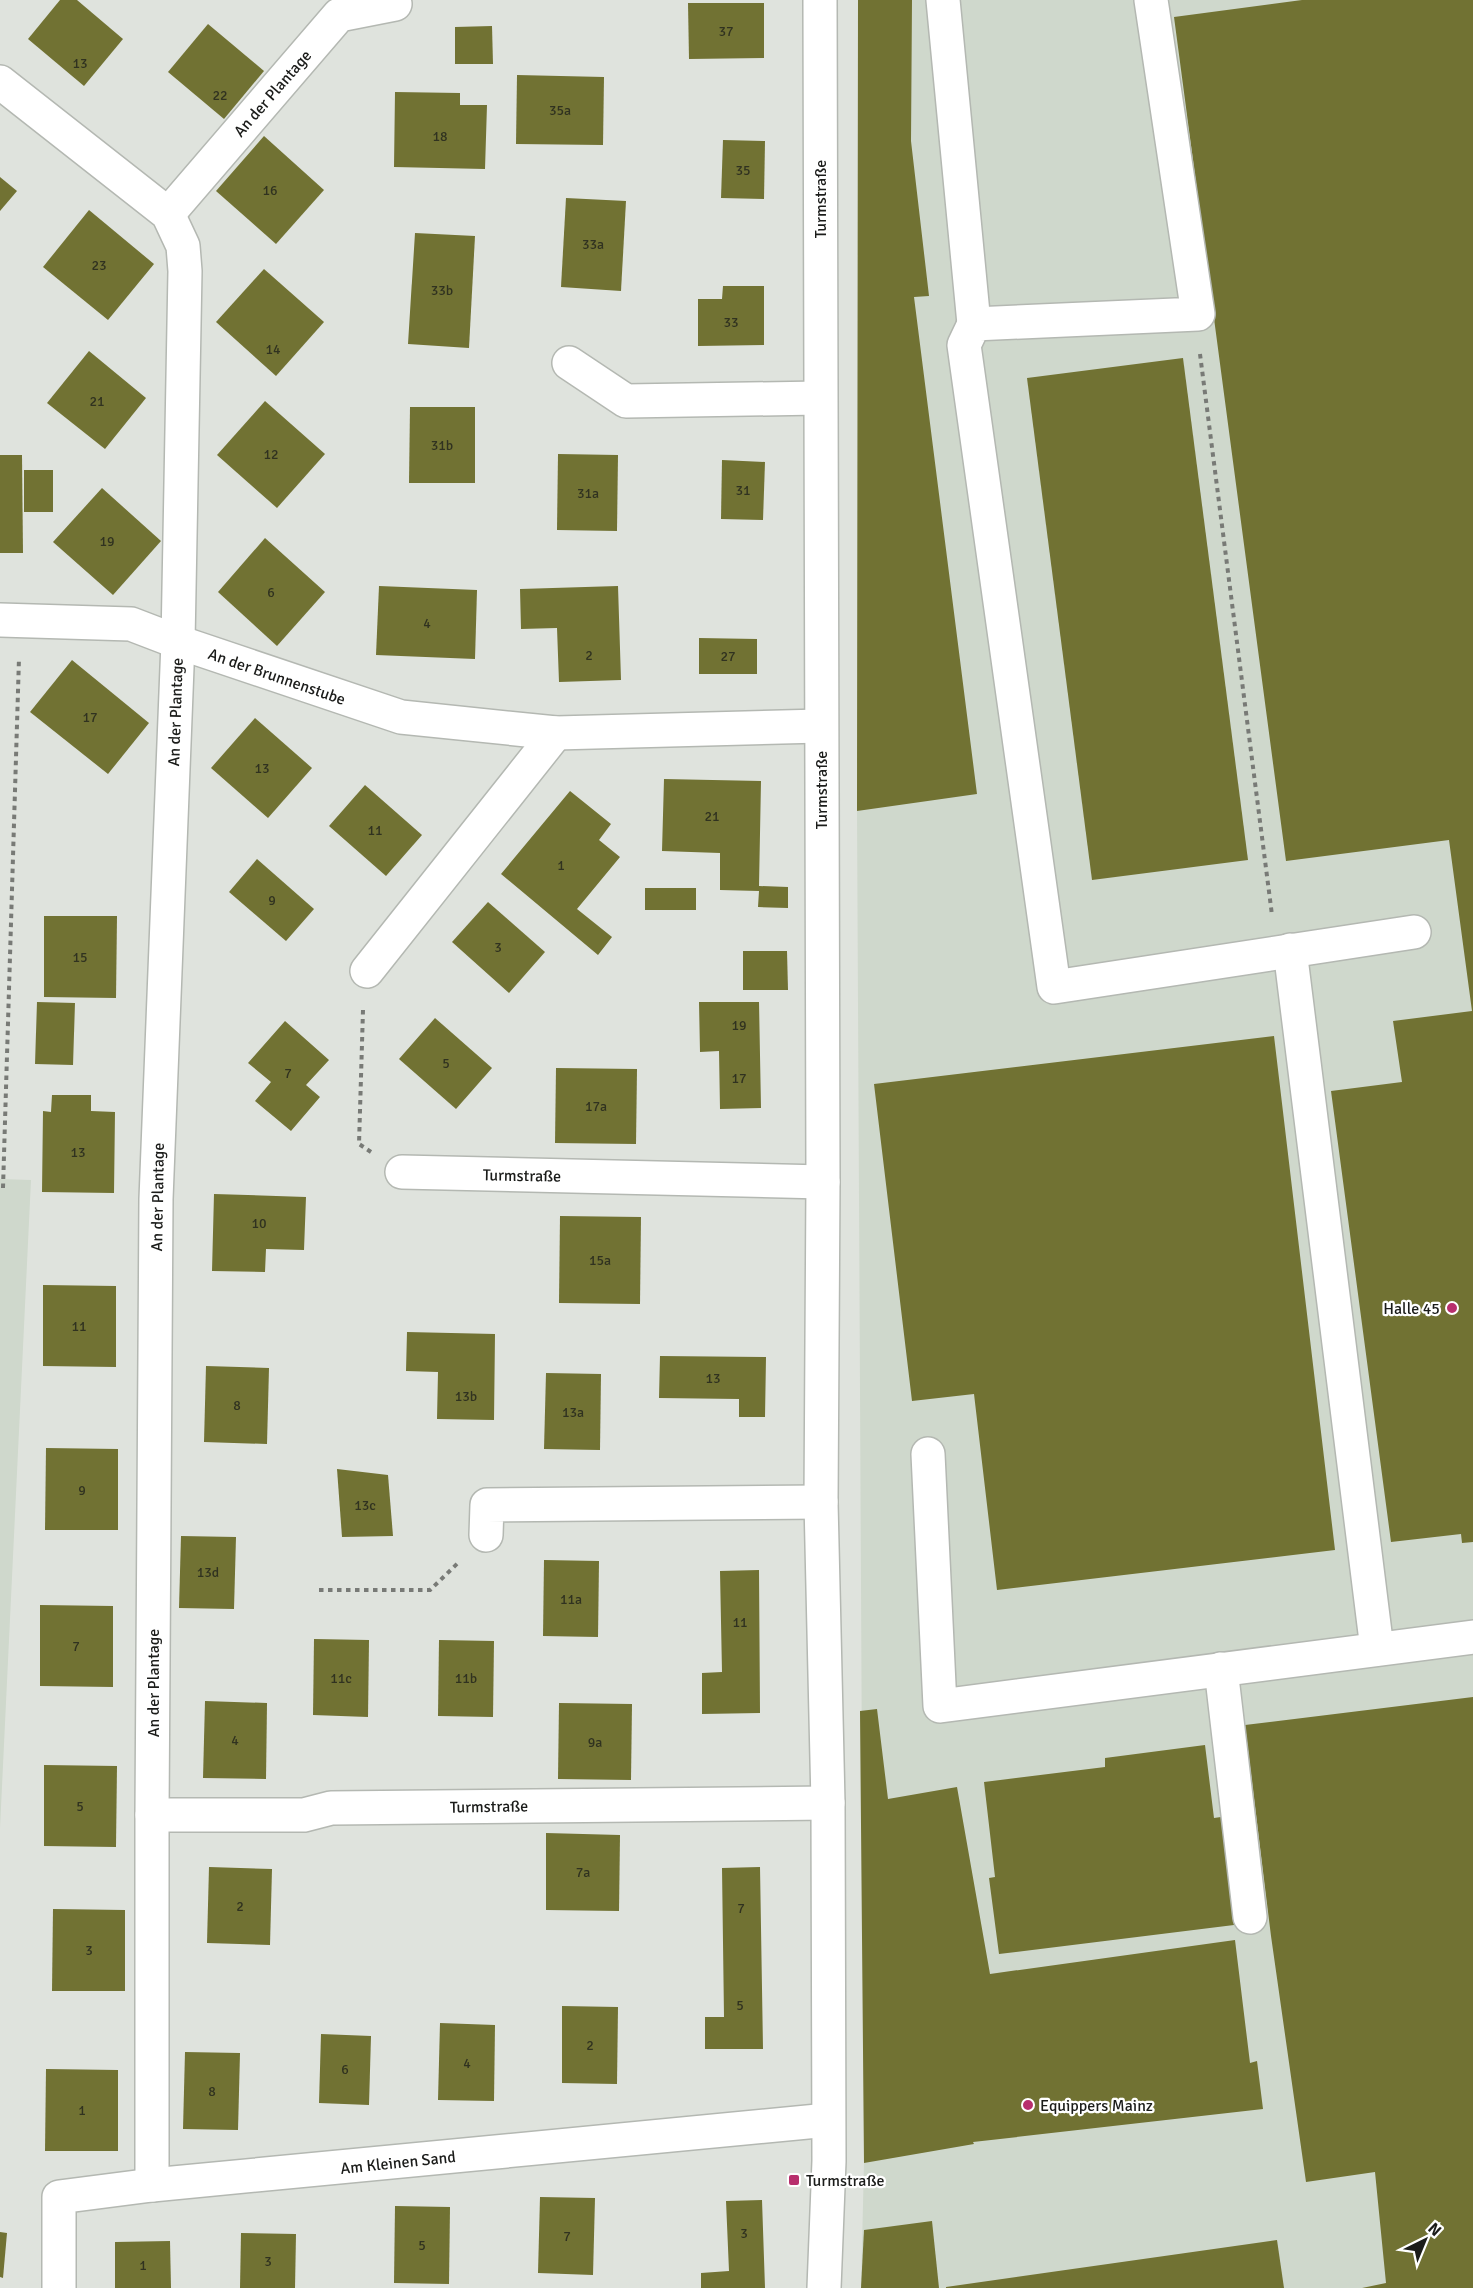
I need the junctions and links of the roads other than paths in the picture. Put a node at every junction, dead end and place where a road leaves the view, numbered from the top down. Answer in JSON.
{"nodes":[{"id":1,"x":820,"y":0,"type":"edge"},
{"id":2,"x":943,"y":0,"type":"edge"},
{"id":3,"x":1151,"y":0,"type":"edge"},
{"id":4,"x":395,"y":4,"type":"dead end"},
{"id":5,"x":0,"y":82,"type":"edge"},
{"id":6,"x":168,"y":214,"type":"junction"},
{"id":7,"x":974,"y":324,"type":"junction"},
{"id":8,"x":569,"y":363,"type":"dead end"},
{"id":9,"x":820,"y":398,"type":"junction"},
{"id":10,"x":10,"y":619,"type":"edge"},
{"id":11,"x":178,"y":642,"type":"junction"},
{"id":12,"x":821,"y":726,"type":"junction"},
{"id":13,"x":556,"y":733,"type":"junction"},
{"id":14,"x":1414,"y":932,"type":"dead end"},
{"id":15,"x":1283,"y":951,"type":"junction"},
{"id":16,"x":367,"y":971,"type":"road end"},
{"id":17,"x":402,"y":1172,"type":"road end"},
{"id":18,"x":823,"y":1182,"type":"junction"},
{"id":19,"x":928,"y":1454,"type":"dead end"},
{"id":20,"x":821,"y":1503,"type":"junction"},
{"id":21,"x":486,"y":1535,"type":"road end"},
{"id":22,"x":1473,"y":1637,"type":"edge"},
{"id":23,"x":1377,"y":1649,"type":"junction"},
{"id":24,"x":1221,"y":1669,"type":"junction"},
{"id":25,"x":828,"y":1803,"type":"junction"},
{"id":26,"x":152,"y":1815,"type":"junction"},
{"id":27,"x":1250,"y":1917,"type":"dead end"},
{"id":28,"x":828,"y":2120,"type":"junction"},
{"id":29,"x":152,"y":2185,"type":"junction"},
{"id":30,"x":59,"y":2288,"type":"edge"},
{"id":31,"x":825,"y":2288,"type":"edge"}],
"edges":[{"from":1,"to":9,"type":"street","name":"Turmstraße"},
{"from":2,"to":7,"type":"street"},
{"from":3,"to":7,"type":"street"},
{"from":4,"to":6,"type":"street","name":"An der Plantage"},
{"from":5,"to":6,"type":"street","name":"An der Plantage"},
{"from":6,"to":11,"type":"street","name":"An der Plantage"},
{"from":7,"to":15,"type":"street"},
{"from":8,"to":9,"type":"street"},
{"from":9,"to":12,"type":"street","name":"Turmstraße"},
{"from":10,"to":11,"type":"street","name":"An der Brunnenstube"},
{"from":11,"to":13,"type":"street","name":"An der Brunnenstube"},
{"from":11,"to":26,"type":"street","name":"An der Plantage"},
{"from":12,"to":13,"type":"street","name":"An der Brunnenstube"},
{"from":12,"to":18,"type":"street","name":"Turmstraße"},
{"from":13,"to":16,"type":"street"},
{"from":14,"to":15,"type":"street"},
{"from":15,"to":23,"type":"street"},
{"from":17,"to":18,"type":"street","name":"Turmstraße"},
{"from":18,"to":20,"type":"street","name":"Turmstraße"},
{"from":19,"to":24,"type":"street"},
{"from":20,"to":21,"type":"street"},
{"from":20,"to":25,"type":"street","name":"Turmstraße"},
{"from":22,"to":23,"type":"street"},
{"from":23,"to":24,"type":"street"},
{"from":24,"to":27,"type":"street"},
{"from":25,"to":26,"type":"street","name":"Turmstraße"},
{"from":25,"to":28,"type":"street","name":"Turmstraße"},
{"from":26,"to":29,"type":"street","name":"An der Plantage"},
{"from":28,"to":29,"type":"street","name":"Am Kleinen Sand"},
{"from":28,"to":31,"type":"street","name":"Turmstraße"},
{"from":29,"to":30,"type":"street","name":"Am Kleinen Sand"}]}
